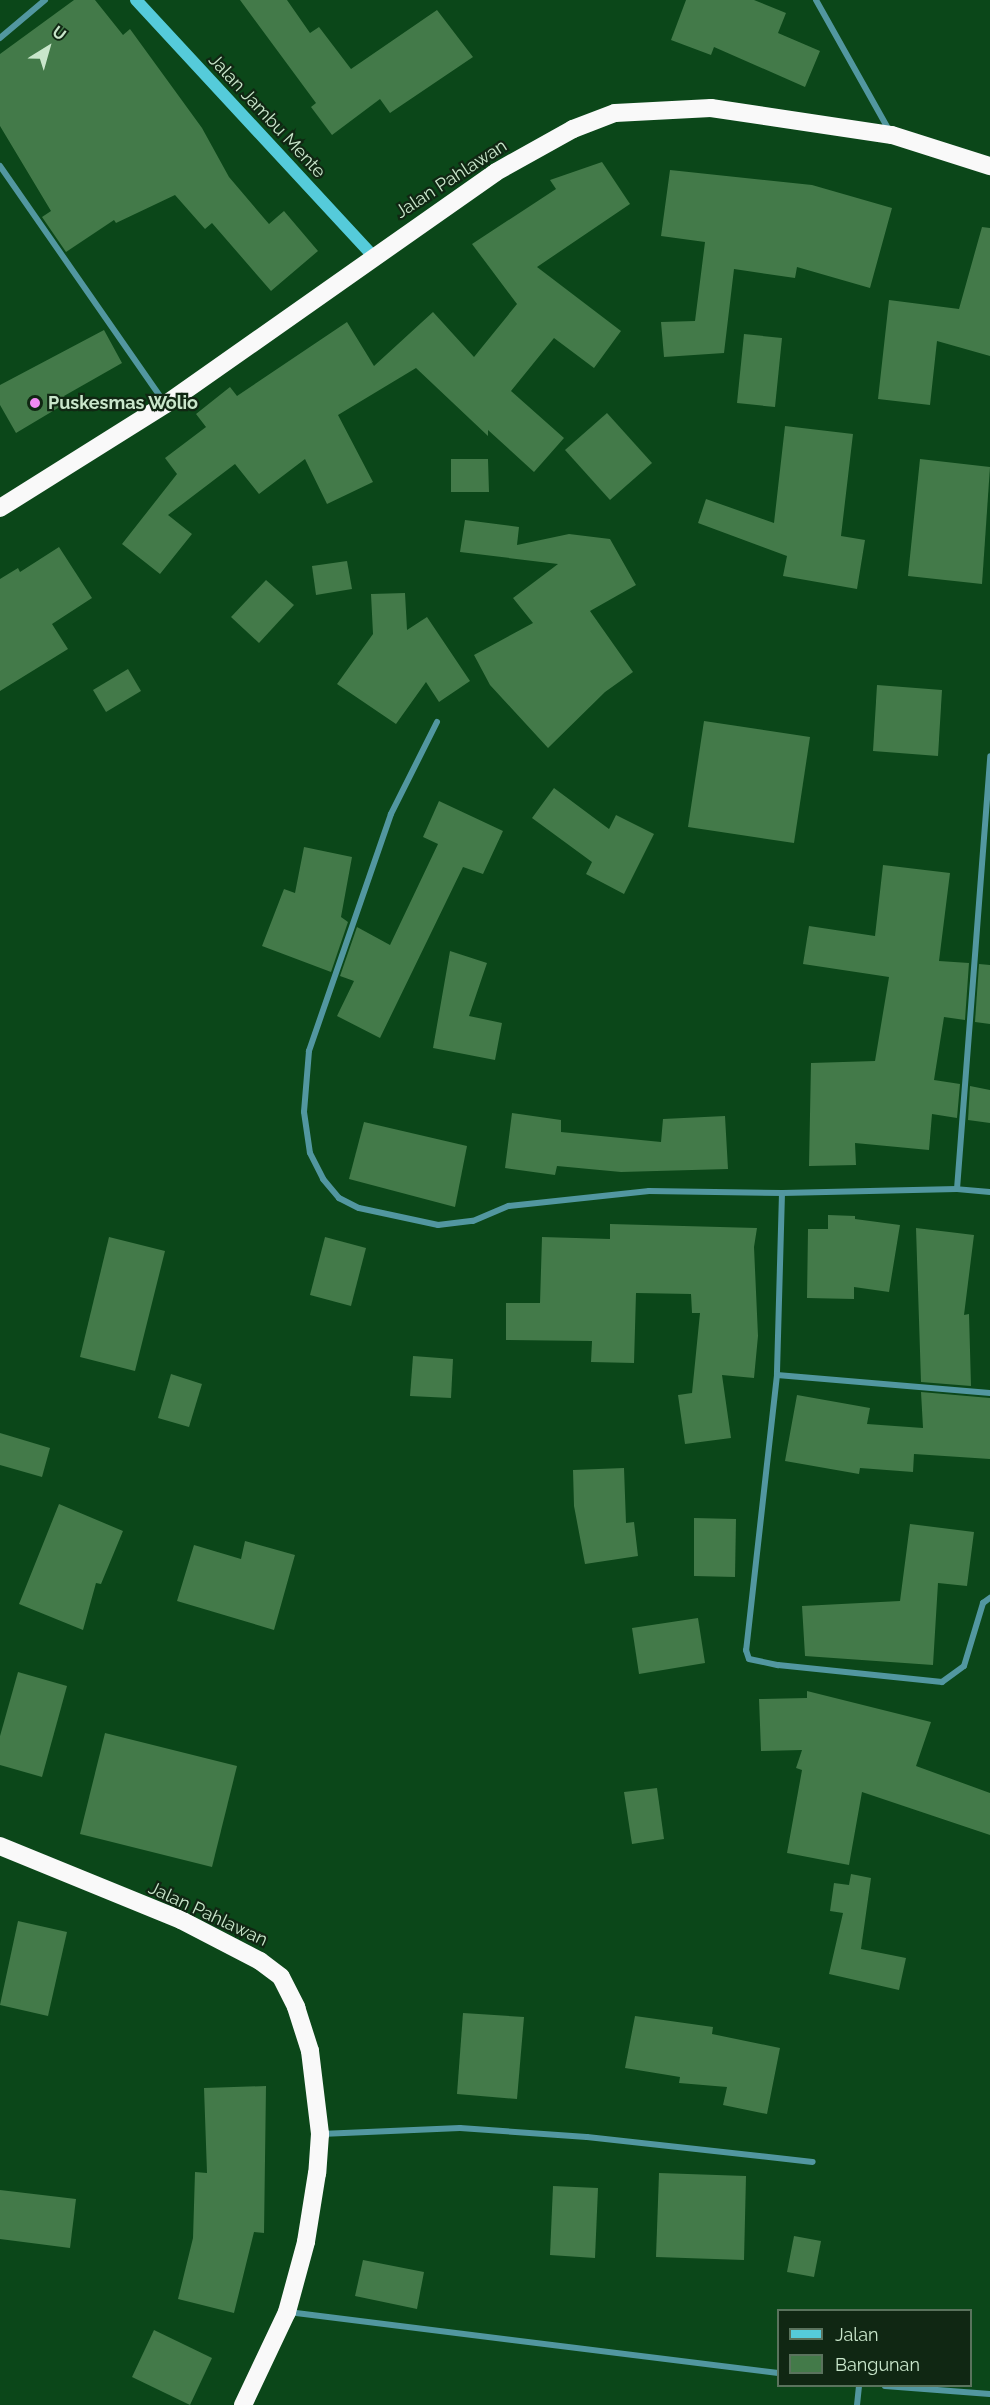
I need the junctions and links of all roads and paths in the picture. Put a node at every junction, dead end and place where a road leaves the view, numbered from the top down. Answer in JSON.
{"nodes":[{"id":1,"x":45,"y":0,"type":"edge"},
{"id":2,"x":136,"y":0,"type":"edge"},
{"id":3,"x":816,"y":0,"type":"edge"},
{"id":4,"x":0,"y":38,"type":"edge"},
{"id":5,"x":892,"y":135,"type":"junction"},
{"id":6,"x":0,"y":166,"type":"edge"},
{"id":7,"x":990,"y":166,"type":"edge"},
{"id":8,"x":373,"y":256,"type":"junction"},
{"id":9,"x":166,"y":404,"type":"junction"},
{"id":10,"x":0,"y":508,"type":"edge"},
{"id":11,"x":437,"y":722,"type":"dead end"},
{"id":12,"x":990,"y":756,"type":"edge"},
{"id":13,"x":989,"y":780,"type":"edge"},
{"id":14,"x":957,"y":1189,"type":"junction"},
{"id":15,"x":990,"y":1192,"type":"edge"},
{"id":16,"x":782,"y":1193,"type":"junction"},
{"id":17,"x":777,"y":1375,"type":"junction"},
{"id":18,"x":990,"y":1393,"type":"edge"},
{"id":19,"x":990,"y":1598,"type":"edge"},
{"id":20,"x":0,"y":1846,"type":"edge"},
{"id":21,"x":320,"y":2134,"type":"junction"},
{"id":22,"x":813,"y":2162,"type":"dead end"},
{"id":23,"x":287,"y":2312,"type":"junction"},
{"id":24,"x":777,"y":2373,"type":"edge"},
{"id":25,"x":859,"y":2387,"type":"edge"},
{"id":26,"x":908,"y":2387,"type":"edge"},
{"id":27,"x":990,"y":2394,"type":"edge"},
{"id":28,"x":243,"y":2405,"type":"edge"},
{"id":29,"x":857,"y":2405,"type":"edge"}],
"edges":[{"from":1,"to":4,"type":"street"},
{"from":2,"to":8,"type":"main road","name":"Jalan Jambu Mente"},
{"from":3,"to":5,"type":"street"},
{"from":5,"to":7,"type":"highway","name":"Jalan Pahlawan"},
{"from":5,"to":8,"type":"highway","name":"Jalan Pahlawan"},
{"from":6,"to":9,"type":"street"},
{"from":8,"to":9,"type":"highway","name":"Jalan Pahlawan"},
{"from":9,"to":10,"type":"highway","name":"Jalan Pahlawan"},
{"from":11,"to":16,"type":"street"},
{"from":12,"to":13,"type":"street"},
{"from":13,"to":14,"type":"street"},
{"from":14,"to":15,"type":"street"},
{"from":14,"to":16,"type":"street"},
{"from":16,"to":17,"type":"street"},
{"from":17,"to":18,"type":"street"},
{"from":17,"to":19,"type":"street"},
{"from":20,"to":21,"type":"highway","name":"Jalan Pahlawan"},
{"from":21,"to":22,"type":"street"},
{"from":21,"to":23,"type":"highway","name":"Jalan Pahlawan"},
{"from":23,"to":24,"type":"street"},
{"from":23,"to":28,"type":"highway","name":"Jalan Pahlawan"},
{"from":25,"to":29,"type":"street"},
{"from":26,"to":27,"type":"street"}]}
